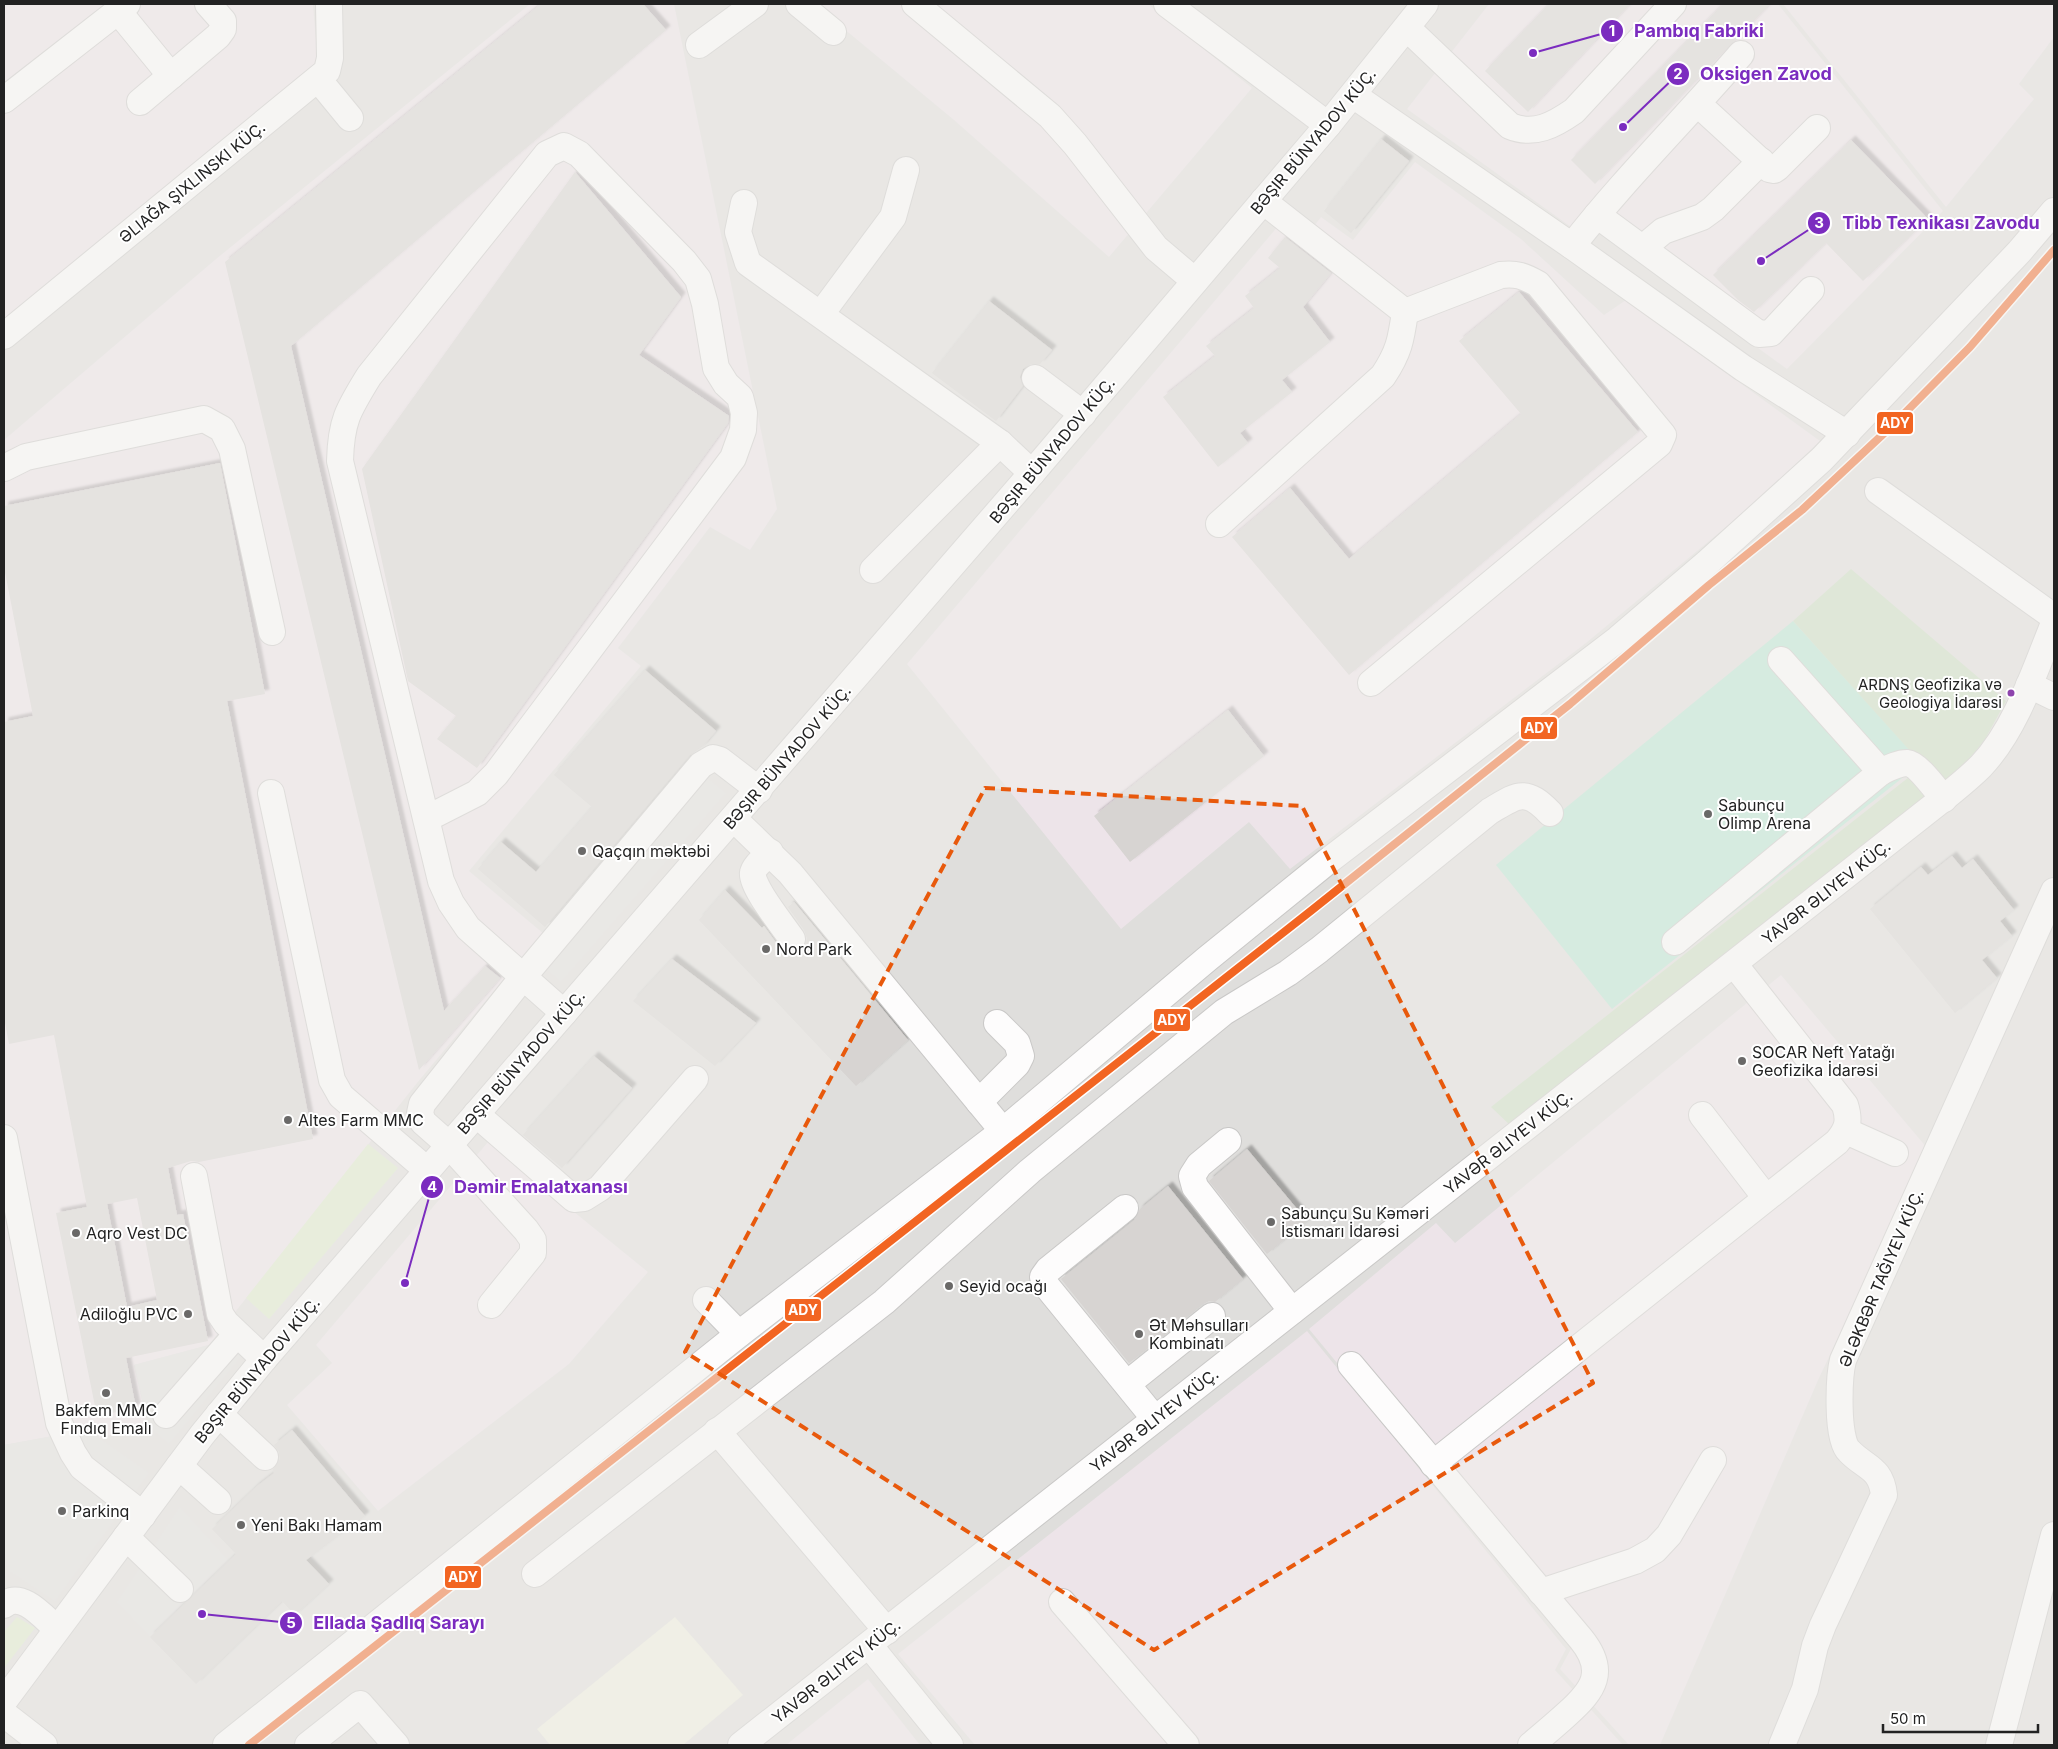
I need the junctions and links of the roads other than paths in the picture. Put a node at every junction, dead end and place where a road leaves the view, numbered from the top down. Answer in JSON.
{"nodes":[{"id":1,"x":208,"y":4,"type":"edge"},
{"id":2,"x":329,"y":4,"type":"edge"},
{"id":3,"x":755,"y":4,"type":"edge"},
{"id":4,"x":799,"y":4,"type":"edge"},
{"id":5,"x":915,"y":4,"type":"edge"},
{"id":6,"x":1167,"y":4,"type":"edge"},
{"id":7,"x":1425,"y":4,"type":"edge"},
{"id":8,"x":1673,"y":4,"type":"edge"},
{"id":9,"x":122,"y":7,"type":"edge"},
{"id":10,"x":1407,"y":28,"type":"junction"},
{"id":11,"x":833,"y":32,"type":"dead end"},
{"id":12,"x":699,"y":45,"type":"dead end"},
{"id":13,"x":1740,"y":54,"type":"dead end"},
{"id":14,"x":171,"y":76,"type":"junction"},
{"id":15,"x":318,"y":79,"type":"junction"},
{"id":16,"x":1353,"y":95,"type":"junction"},
{"id":17,"x":4,"y":100,"type":"edge"},
{"id":18,"x":140,"y":102,"type":"dead end"},
{"id":19,"x":1698,"y":104,"type":"junction"},
{"id":20,"x":350,"y":118,"type":"dead end"},
{"id":21,"x":1328,"y":125,"type":"junction"},
{"id":22,"x":1816,"y":128,"type":"dead end"},
{"id":23,"x":1761,"y":161,"type":"junction"},
{"id":24,"x":906,"y":170,"type":"dead end"},
{"id":25,"x":1263,"y":200,"type":"junction"},
{"id":26,"x":744,"y":203,"type":"dead end"},
{"id":27,"x":2054,"y":211,"type":"edge"},
{"id":28,"x":1596,"y":215,"type":"junction"},
{"id":29,"x":1572,"y":246,"type":"junction"},
{"id":30,"x":1643,"y":248,"type":"junction"},
{"id":31,"x":1195,"y":281,"type":"junction"},
{"id":32,"x":1811,"y":290,"type":"dead end"},
{"id":33,"x":1404,"y":312,"type":"junction"},
{"id":34,"x":821,"y":314,"type":"junction"},
{"id":35,"x":4,"y":336,"type":"edge"},
{"id":36,"x":1035,"y":378,"type":"dead end"},
{"id":37,"x":1083,"y":414,"type":"junction"},
{"id":38,"x":1847,"y":434,"type":"junction"},
{"id":39,"x":1000,"y":443,"type":"junction"},
{"id":40,"x":4,"y":468,"type":"edge"},
{"id":41,"x":1032,"y":473,"type":"junction"},
{"id":42,"x":1878,"y":491,"type":"dead end"},
{"id":43,"x":1219,"y":524,"type":"dead end"},
{"id":44,"x":873,"y":570,"type":"dead end"},
{"id":45,"x":2054,"y":617,"type":"edge"},
{"id":46,"x":2054,"y":624,"type":"edge"},
{"id":47,"x":272,"y":632,"type":"dead end"},
{"id":48,"x":1781,"y":660,"type":"dead end"},
{"id":49,"x":1371,"y":683,"type":"dead end"},
{"id":50,"x":2029,"y":685,"type":"junction"},
{"id":51,"x":2054,"y":697,"type":"edge"},
{"id":52,"x":1881,"y":772,"type":"junction"},
{"id":53,"x":759,"y":790,"type":"junction"},
{"id":54,"x":271,"y":793,"type":"dead end"},
{"id":55,"x":1944,"y":799,"type":"junction"},
{"id":56,"x":1550,"y":812,"type":"dead end"},
{"id":57,"x":426,"y":819,"type":"junction"},
{"id":58,"x":734,"y":820,"type":"junction"},
{"id":59,"x":770,"y":852,"type":"junction"},
{"id":60,"x":2054,"y":891,"type":"edge"},
{"id":61,"x":792,"y":939,"type":"dead end"},
{"id":62,"x":1675,"y":942,"type":"dead end"},
{"id":63,"x":1734,"y":964,"type":"junction"},
{"id":64,"x":523,"y":977,"type":"junction"},
{"id":65,"x":564,"y":1013,"type":"junction"},
{"id":66,"x":997,"y":1023,"type":"dead end"},
{"id":67,"x":695,"y":1079,"type":"dead end"},
{"id":68,"x":979,"y":1102,"type":"junction"},
{"id":69,"x":476,"y":1114,"type":"junction"},
{"id":70,"x":1702,"y":1115,"type":"dead end"},
{"id":71,"x":1003,"y":1131,"type":"junction"},
{"id":72,"x":1846,"y":1131,"type":"junction"},
{"id":73,"x":4,"y":1138,"type":"edge"},
{"id":74,"x":1228,"y":1141,"type":"dead end"},
{"id":75,"x":449,"y":1145,"type":"junction"},
{"id":76,"x":1895,"y":1153,"type":"dead end"},
{"id":77,"x":427,"y":1170,"type":"junction"},
{"id":78,"x":194,"y":1176,"type":"dead end"},
{"id":79,"x":1766,"y":1198,"type":"junction"},
{"id":80,"x":1125,"y":1208,"type":"dead end"},
{"id":81,"x":706,"y":1300,"type":"dead end"},
{"id":82,"x":491,"y":1305,"type":"dead end"},
{"id":83,"x":1292,"y":1311,"type":"junction"},
{"id":84,"x":1212,"y":1316,"type":"dead end"},
{"id":85,"x":237,"y":1334,"type":"junction"},
{"id":86,"x":739,"y":1334,"type":"junction"},
{"id":87,"x":264,"y":1359,"type":"junction"},
{"id":88,"x":1351,"y":1365,"type":"dead end"},
{"id":89,"x":1127,"y":1384,"type":"junction"},
{"id":90,"x":219,"y":1414,"type":"junction"},
{"id":91,"x":166,"y":1415,"type":"dead end"},
{"id":92,"x":1155,"y":1419,"type":"junction"},
{"id":93,"x":717,"y":1431,"type":"junction"},
{"id":94,"x":265,"y":1457,"type":"dead end"},
{"id":95,"x":1713,"y":1460,"type":"dead end"},
{"id":96,"x":1432,"y":1464,"type":"junction"},
{"id":97,"x":179,"y":1466,"type":"junction"},
{"id":98,"x":218,"y":1501,"type":"dead end"},
{"id":99,"x":143,"y":1515,"type":"junction"},
{"id":100,"x":2054,"y":1535,"type":"edge"},
{"id":101,"x":126,"y":1537,"type":"junction"},
{"id":102,"x":535,"y":1574,"type":"dead end"},
{"id":103,"x":180,"y":1589,"type":"dead end"},
{"id":104,"x":1541,"y":1592,"type":"junction"},
{"id":105,"x":1062,"y":1602,"type":"dead end"},
{"id":106,"x":4,"y":1605,"type":"edge"},
{"id":107,"x":57,"y":1630,"type":"junction"},
{"id":108,"x":878,"y":1638,"type":"junction"},
{"id":109,"x":4,"y":1701,"type":"edge"},
{"id":110,"x":4,"y":1714,"type":"edge"},
{"id":111,"x":44,"y":1745,"type":"edge"},
{"id":112,"x":226,"y":1745,"type":"edge"},
{"id":113,"x":308,"y":1745,"type":"edge"},
{"id":114,"x":396,"y":1745,"type":"edge"},
{"id":115,"x":741,"y":1745,"type":"edge"},
{"id":116,"x":950,"y":1745,"type":"edge"},
{"id":117,"x":1186,"y":1745,"type":"edge"},
{"id":118,"x":1531,"y":1745,"type":"edge"},
{"id":119,"x":1782,"y":1745,"type":"edge"},
{"id":120,"x":1998,"y":1745,"type":"edge"}],
"edges":[{"from":1,"to":14,"type":"street"},
{"from":2,"to":15,"type":"street"},
{"from":3,"to":12,"type":"street"},
{"from":4,"to":11,"type":"street"},
{"from":5,"to":31,"type":"street"},
{"from":6,"to":21,"type":"street"},
{"from":7,"to":10,"type":"street","name":"BƏŞIR BÜNYADOV KÜÇ."},
{"from":8,"to":10,"type":"street"},
{"from":9,"to":14,"type":"street"},
{"from":9,"to":17,"type":"street"},
{"from":10,"to":16,"type":"street","name":"BƏŞIR BÜNYADOV KÜÇ."},
{"from":13,"to":19,"type":"street"},
{"from":14,"to":18,"type":"street"},
{"from":15,"to":20,"type":"street"},
{"from":15,"to":35,"type":"street"},
{"from":16,"to":21,"type":"street","name":"BƏŞIR BÜNYADOV KÜÇ."},
{"from":16,"to":29,"type":"street"},
{"from":19,"to":23,"type":"street"},
{"from":19,"to":28,"type":"street"},
{"from":21,"to":25,"type":"street","name":"BƏŞIR BÜNYADOV KÜÇ."},
{"from":22,"to":23,"type":"street"},
{"from":23,"to":30,"type":"street"},
{"from":24,"to":34,"type":"street"},
{"from":25,"to":31,"type":"street","name":"BƏŞIR BÜNYADOV KÜÇ."},
{"from":25,"to":33,"type":"street"},
{"from":26,"to":34,"type":"street"},
{"from":27,"to":38,"type":"street"},
{"from":28,"to":29,"type":"street"},
{"from":28,"to":30,"type":"street"},
{"from":29,"to":38,"type":"street"},
{"from":30,"to":32,"type":"street"},
{"from":31,"to":37,"type":"street","name":"BƏŞIR BÜNYADOV KÜÇ."},
{"from":33,"to":43,"type":"street"},
{"from":33,"to":49,"type":"street"},
{"from":34,"to":39,"type":"street"},
{"from":36,"to":37,"type":"street"},
{"from":37,"to":41,"type":"street","name":"BƏŞIR BÜNYADOV KÜÇ."},
{"from":38,"to":71,"type":"street"},
{"from":39,"to":41,"type":"street"},
{"from":39,"to":44,"type":"street"},
{"from":40,"to":47,"type":"street"},
{"from":41,"to":53,"type":"street","name":"BƏŞIR BÜNYADOV KÜÇ."},
{"from":42,"to":45,"type":"street"},
{"from":46,"to":50,"type":"street","name":"YAVƏR ƏLIYEV KÜÇ."},
{"from":48,"to":52,"type":"street"},
{"from":50,"to":51,"type":"street"},
{"from":50,"to":55,"type":"street","name":"YAVƏR ƏLIYEV KÜÇ."},
{"from":52,"to":55,"type":"street"},
{"from":52,"to":62,"type":"street"},
{"from":53,"to":58,"type":"street","name":"BƏŞIR BÜNYADOV KÜÇ."},
{"from":53,"to":64,"type":"street"},
{"from":54,"to":77,"type":"street"},
{"from":55,"to":63,"type":"street","name":"YAVƏR ƏLIYEV KÜÇ."},
{"from":56,"to":93,"type":"street"},
{"from":57,"to":57,"type":"street"},
{"from":57,"to":64,"type":"street"},
{"from":58,"to":59,"type":"street"},
{"from":58,"to":65,"type":"street","name":"BƏŞIR BÜNYADOV KÜÇ."},
{"from":59,"to":61,"type":"street"},
{"from":59,"to":68,"type":"street"},
{"from":60,"to":119,"type":"street"},
{"from":63,"to":72,"type":"street"},
{"from":63,"to":83,"type":"street","name":"YAVƏR ƏLIYEV KÜÇ."},
{"from":64,"to":65,"type":"street"},
{"from":64,"to":75,"type":"street"},
{"from":65,"to":69,"type":"street","name":"BƏŞIR BÜNYADOV KÜÇ."},
{"from":66,"to":68,"type":"street"},
{"from":67,"to":69,"type":"street"},
{"from":68,"to":71,"type":"street"},
{"from":69,"to":75,"type":"street","name":"BƏŞIR BÜNYADOV KÜÇ."},
{"from":70,"to":79,"type":"street"},
{"from":71,"to":86,"type":"street"},
{"from":72,"to":76,"type":"street"},
{"from":72,"to":79,"type":"street"},
{"from":73,"to":99,"type":"street"},
{"from":74,"to":83,"type":"street"},
{"from":75,"to":77,"type":"street","name":"BƏŞIR BÜNYADOV KÜÇ."},
{"from":75,"to":82,"type":"street"},
{"from":77,"to":87,"type":"street","name":"BƏŞIR BÜNYADOV KÜÇ."},
{"from":78,"to":85,"type":"street"},
{"from":79,"to":96,"type":"street"},
{"from":80,"to":89,"type":"street"},
{"from":81,"to":86,"type":"street"},
{"from":83,"to":92,"type":"street","name":"YAVƏR ƏLIYEV KÜÇ."},
{"from":84,"to":89,"type":"street"},
{"from":85,"to":87,"type":"street"},
{"from":85,"to":91,"type":"street"},
{"from":86,"to":112,"type":"street"},
{"from":87,"to":90,"type":"street","name":"BƏŞIR BÜNYADOV KÜÇ."},
{"from":88,"to":96,"type":"street"},
{"from":89,"to":92,"type":"street"},
{"from":90,"to":94,"type":"street"},
{"from":90,"to":97,"type":"street","name":"BƏŞIR BÜNYADOV KÜÇ."},
{"from":92,"to":108,"type":"street","name":"YAVƏR ƏLIYEV KÜÇ."},
{"from":93,"to":102,"type":"street"},
{"from":93,"to":108,"type":"street"},
{"from":95,"to":104,"type":"street"},
{"from":96,"to":104,"type":"street"},
{"from":97,"to":98,"type":"street"},
{"from":97,"to":99,"type":"street","name":"BƏŞIR BÜNYADOV KÜÇ."},
{"from":99,"to":101,"type":"street","name":"BƏŞIR BÜNYADOV KÜÇ."},
{"from":100,"to":120,"type":"street"},
{"from":101,"to":103,"type":"street"},
{"from":101,"to":107,"type":"street","name":"BƏŞIR BÜNYADOV KÜÇ."},
{"from":104,"to":118,"type":"street"},
{"from":105,"to":117,"type":"street"},
{"from":106,"to":107,"type":"street"},
{"from":107,"to":109,"type":"street","name":"BƏŞIR BÜNYADOV KÜÇ."},
{"from":108,"to":115,"type":"street","name":"YAVƏR ƏLIYEV KÜÇ."},
{"from":108,"to":116,"type":"street"},
{"from":110,"to":111,"type":"street"},
{"from":113,"to":114,"type":"street"}]}
